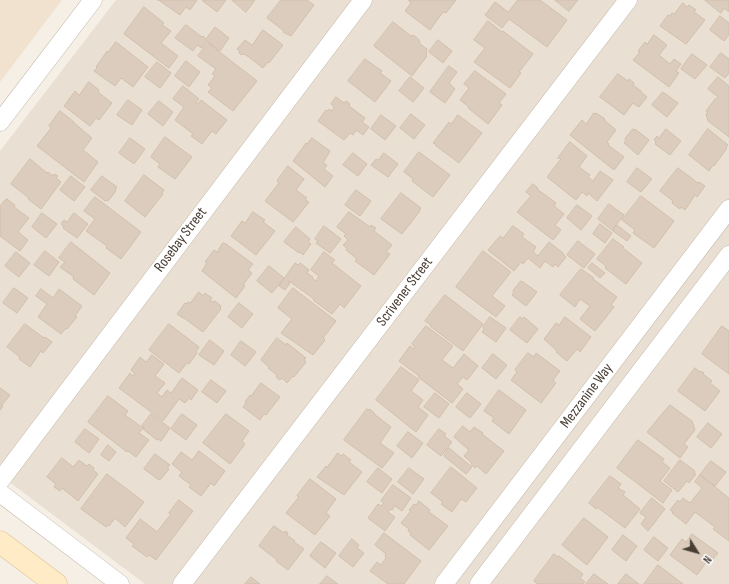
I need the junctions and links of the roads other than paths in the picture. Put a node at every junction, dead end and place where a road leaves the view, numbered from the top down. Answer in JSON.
{"nodes":[{"id":1,"x":93,"y":0,"type":"edge"},
{"id":2,"x":363,"y":0,"type":"edge"},
{"id":3,"x":628,"y":0,"type":"edge"},
{"id":4,"x":0,"y":122,"type":"edge"},
{"id":5,"x":729,"y":209,"type":"edge"},
{"id":6,"x":729,"y":255,"type":"edge"},
{"id":7,"x":0,"y":481,"type":"edge"},
{"id":8,"x":0,"y":493,"type":"edge"},
{"id":9,"x":0,"y":542,"type":"edge"},
{"id":10,"x":56,"y":584,"type":"edge"},
{"id":11,"x":120,"y":584,"type":"edge"},
{"id":12,"x":182,"y":584,"type":"edge"},
{"id":13,"x":444,"y":584,"type":"edge"},
{"id":14,"x":479,"y":584,"type":"edge"}],
"edges":[{"from":1,"to":4,"type":"street"},
{"from":2,"to":7,"type":"street","name":"Rosebay Street"},
{"from":3,"to":12,"type":"street","name":"Scrivener Street"},
{"from":5,"to":13,"type":"street","name":"Mezzanine Way"},
{"from":6,"to":14,"type":"street","name":"Mezzanine Way"},
{"from":8,"to":11,"type":"street"},
{"from":9,"to":10,"type":"main road"}]}
